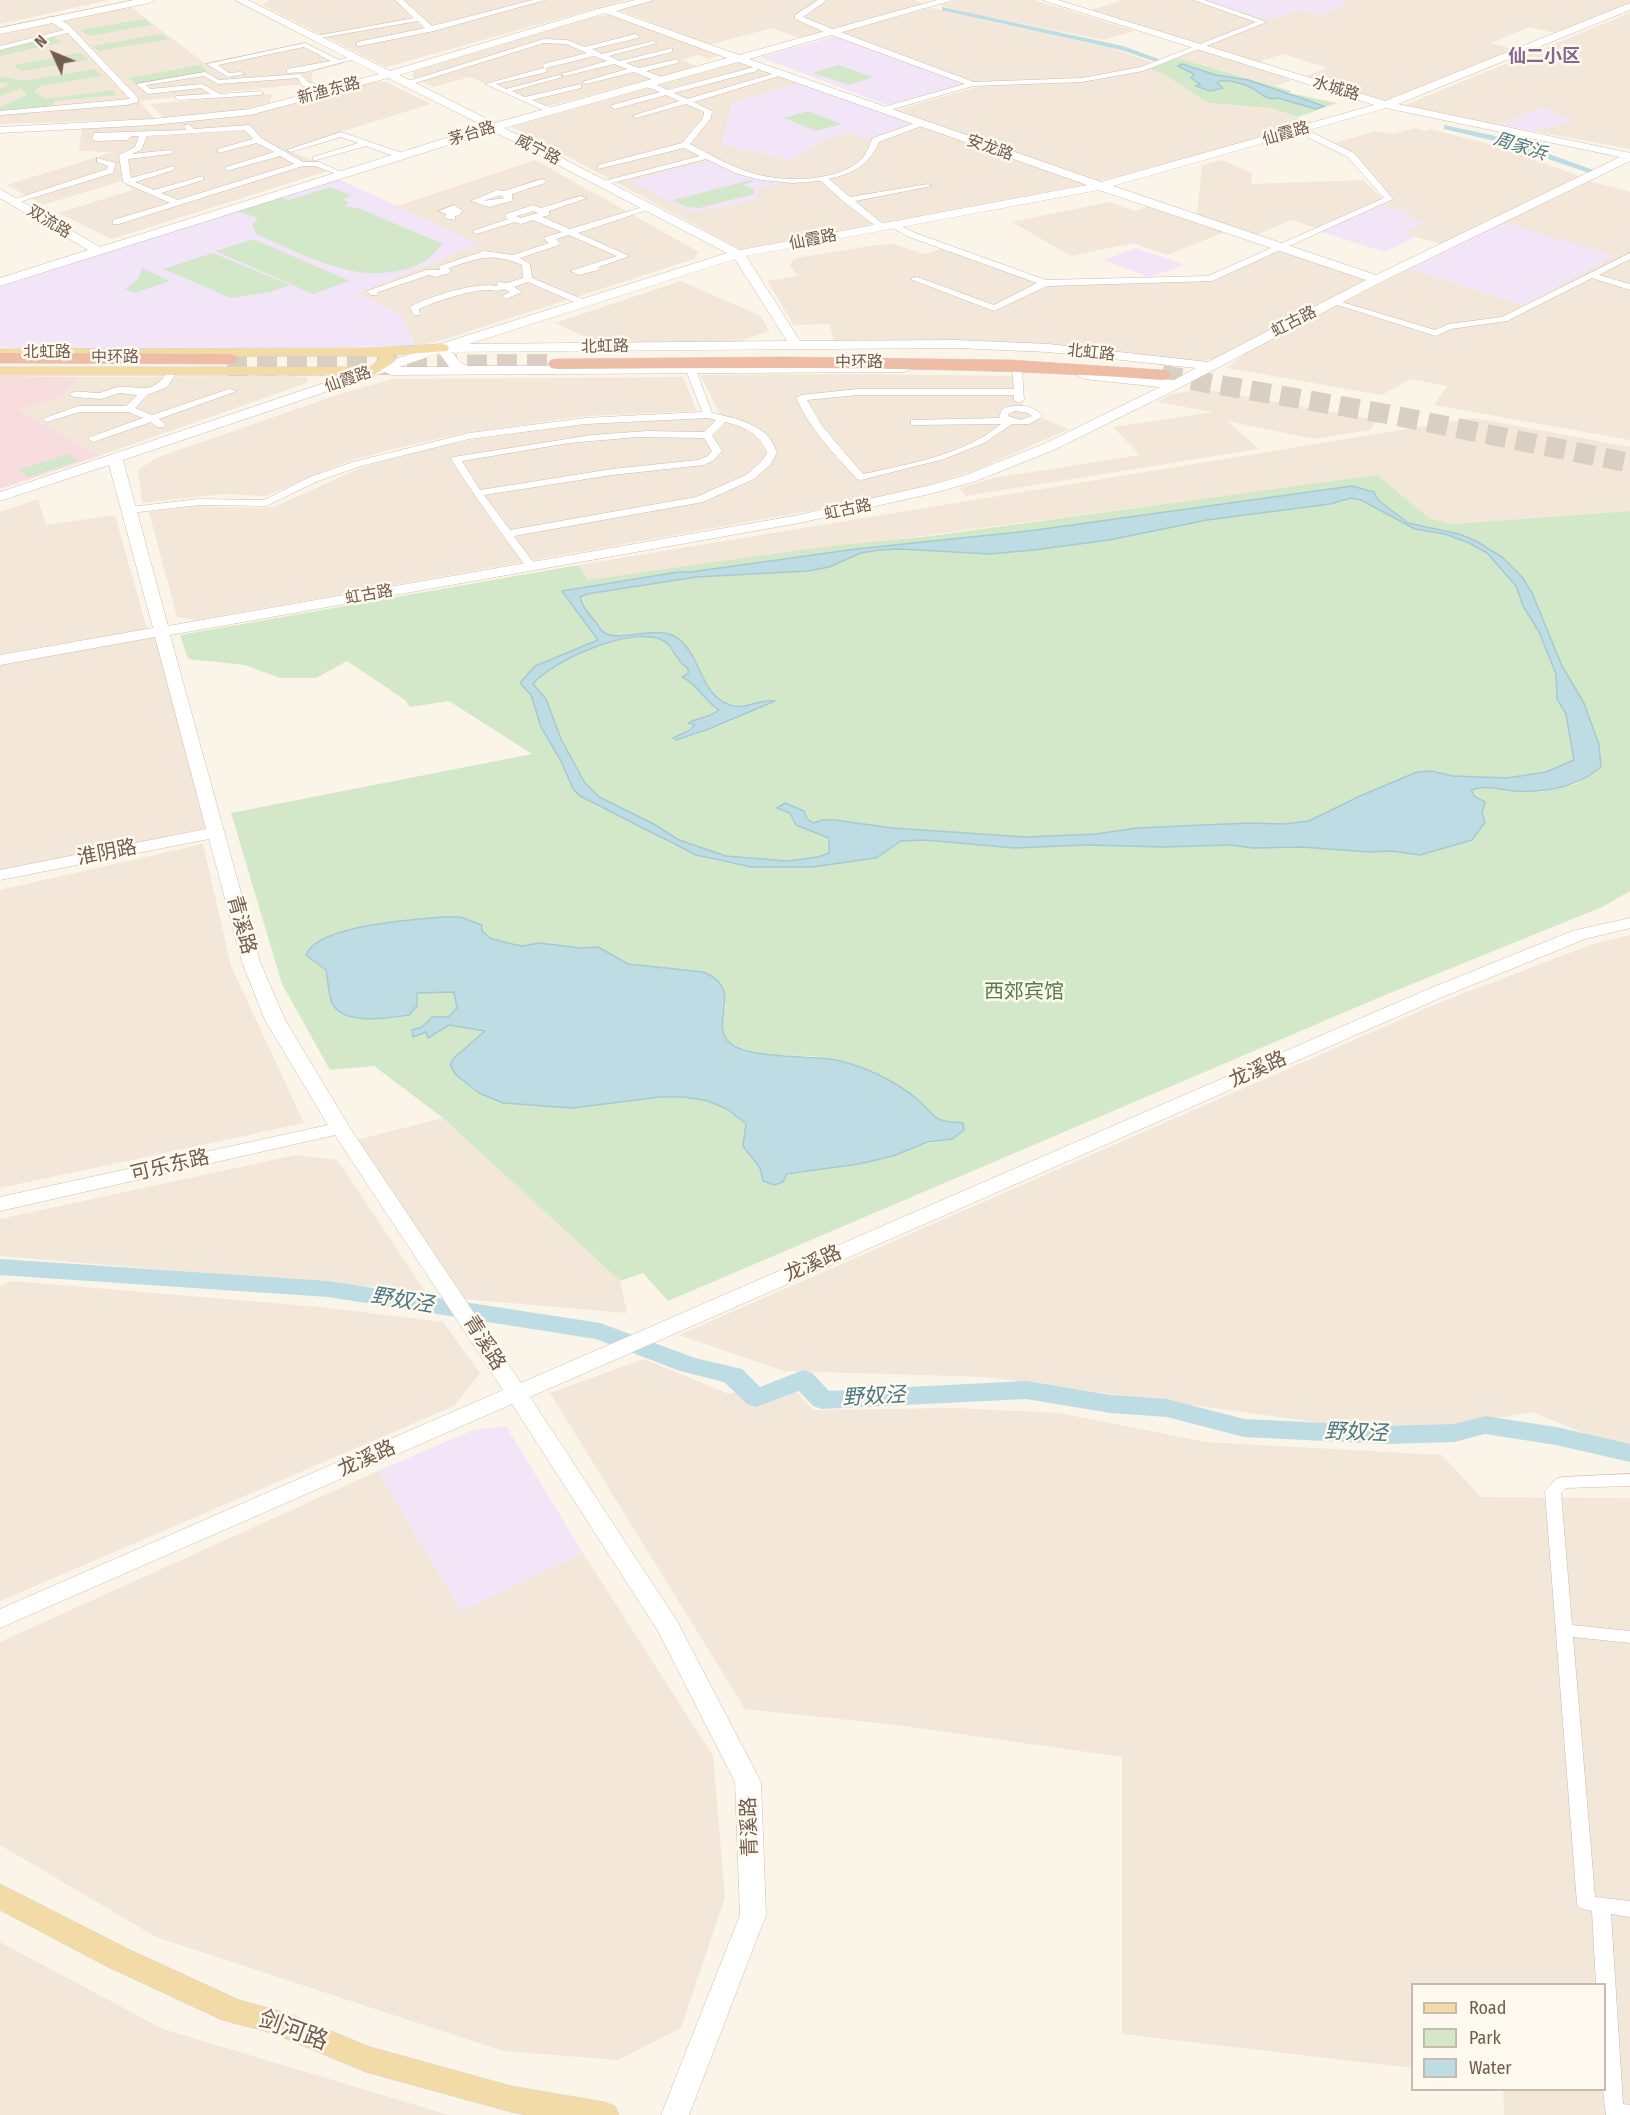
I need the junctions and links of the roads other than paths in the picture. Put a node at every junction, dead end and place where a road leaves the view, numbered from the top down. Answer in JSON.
{"nodes":[{"id":1,"x":149,"y":0,"type":"edge"},
{"id":2,"x":240,"y":0,"type":"edge"},
{"id":3,"x":399,"y":0,"type":"edge"},
{"id":4,"x":541,"y":0,"type":"edge"},
{"id":5,"x":649,"y":0,"type":"edge"},
{"id":6,"x":823,"y":0,"type":"edge"},
{"id":7,"x":948,"y":0,"type":"edge"},
{"id":8,"x":1047,"y":0,"type":"edge"},
{"id":9,"x":1197,"y":0,"type":"edge"},
{"id":10,"x":1630,"y":6,"type":"edge"},
{"id":11,"x":605,"y":10,"type":"junction"},
{"id":12,"x":52,"y":19,"type":"junction"},
{"id":13,"x":419,"y":19,"type":"junction"},
{"id":14,"x":431,"y":29,"type":"junction"},
{"id":15,"x":0,"y":31,"type":"edge"},
{"id":16,"x":68,"y":31,"type":"junction"},
{"id":17,"x":832,"y":32,"type":"junction"},
{"id":18,"x":635,"y":36,"type":"dead end"},
{"id":19,"x":314,"y":37,"type":"junction"},
{"id":20,"x":653,"y":43,"type":"dead end"},
{"id":21,"x":360,"y":44,"type":"dead end"},
{"id":22,"x":1200,"y":47,"type":"junction"},
{"id":23,"x":0,"y":48,"type":"edge"},
{"id":24,"x":584,"y":49,"type":"junction"},
{"id":25,"x":490,"y":50,"type":"dead end"},
{"id":26,"x":669,"y":50,"type":"dead end"},
{"id":27,"x":502,"y":54,"type":"junction"},
{"id":28,"x":599,"y":55,"type":"junction"},
{"id":29,"x":355,"y":58,"type":"junction"},
{"id":30,"x":517,"y":59,"type":"dead end"},
{"id":31,"x":737,"y":59,"type":"junction"},
{"id":32,"x":452,"y":61,"type":"dead end"},
{"id":33,"x":675,"y":61,"type":"dead end"},
{"id":34,"x":338,"y":62,"type":"junction"},
{"id":35,"x":617,"y":62,"type":"junction"},
{"id":36,"x":464,"y":66,"type":"junction"},
{"id":37,"x":754,"y":69,"type":"dead end"},
{"id":38,"x":477,"y":70,"type":"dead end"},
{"id":39,"x":637,"y":70,"type":"junction"},
{"id":40,"x":388,"y":75,"type":"junction"},
{"id":41,"x":775,"y":76,"type":"dead end"},
{"id":42,"x":661,"y":80,"type":"junction"},
{"id":43,"x":218,"y":82,"type":"junction"},
{"id":44,"x":406,"y":83,"type":"junction"},
{"id":45,"x":647,"y":84,"type":"junction"},
{"id":46,"x":973,"y":84,"type":"junction"},
{"id":47,"x":202,"y":86,"type":"junction"},
{"id":48,"x":331,"y":90,"type":"junction"},
{"id":49,"x":505,"y":92,"type":"junction"},
{"id":50,"x":667,"y":92,"type":"junction"},
{"id":51,"x":260,"y":93,"type":"dead end"},
{"id":52,"x":219,"y":96,"type":"junction"},
{"id":53,"x":179,"y":98,"type":"dead end"},
{"id":54,"x":524,"y":100,"type":"junction"},
{"id":55,"x":687,"y":100,"type":"junction"},
{"id":56,"x":1386,"y":105,"type":"junction"},
{"id":57,"x":615,"y":107,"type":"dead end"},
{"id":58,"x":882,"y":110,"type":"junction"},
{"id":59,"x":550,"y":111,"type":"junction"},
{"id":60,"x":0,"y":113,"type":"edge"},
{"id":61,"x":636,"y":116,"type":"dead end"},
{"id":62,"x":185,"y":119,"type":"junction"},
{"id":63,"x":921,"y":123,"type":"junction"},
{"id":64,"x":494,"y":127,"type":"junction"},
{"id":65,"x":0,"y":130,"type":"edge"},
{"id":66,"x":1300,"y":130,"type":"junction"},
{"id":67,"x":191,"y":132,"type":"junction"},
{"id":68,"x":129,"y":134,"type":"dead end"},
{"id":69,"x":144,"y":134,"type":"junction"},
{"id":70,"x":258,"y":140,"type":"junction"},
{"id":71,"x":366,"y":143,"type":"junction"},
{"id":72,"x":685,"y":146,"type":"junction"},
{"id":73,"x":291,"y":150,"type":"dead end"},
{"id":74,"x":220,"y":151,"type":"dead end"},
{"id":75,"x":170,"y":152,"type":"dead end"},
{"id":76,"x":280,"y":153,"type":"junction"},
{"id":77,"x":402,"y":156,"type":"junction"},
{"id":78,"x":708,"y":156,"type":"junction"},
{"id":79,"x":1630,"y":156,"type":"edge"},
{"id":80,"x":124,"y":157,"type":"junction"},
{"id":81,"x":316,"y":159,"type":"dead end"},
{"id":82,"x":100,"y":160,"type":"dead end"},
{"id":83,"x":301,"y":164,"type":"junction"},
{"id":84,"x":601,"y":167,"type":"dead end"},
{"id":85,"x":171,"y":168,"type":"dead end"},
{"id":86,"x":229,"y":169,"type":"dead end"},
{"id":87,"x":342,"y":174,"type":"junction"},
{"id":88,"x":200,"y":178,"type":"dead end"},
{"id":89,"x":823,"y":178,"type":"junction"},
{"id":90,"x":542,"y":181,"type":"dead end"},
{"id":91,"x":127,"y":182,"type":"junction"},
{"id":92,"x":603,"y":184,"type":"junction"},
{"id":93,"x":928,"y":186,"type":"dead end"},
{"id":94,"x":1099,"y":186,"type":"junction"},
{"id":95,"x":0,"y":193,"type":"edge"},
{"id":96,"x":153,"y":193,"type":"junction"},
{"id":97,"x":498,"y":198,"type":"junction"},
{"id":98,"x":583,"y":198,"type":"dead end"},
{"id":99,"x":847,"y":200,"type":"junction"},
{"id":100,"x":13,"y":201,"type":"junction"},
{"id":101,"x":593,"y":201,"type":"dead end"},
{"id":102,"x":178,"y":203,"type":"junction"},
{"id":103,"x":567,"y":206,"type":"junction"},
{"id":104,"x":649,"y":208,"type":"junction"},
{"id":105,"x":454,"y":213,"type":"dead end"},
{"id":106,"x":538,"y":214,"type":"junction"},
{"id":107,"x":519,"y":216,"type":"junction"},
{"id":108,"x":116,"y":222,"type":"dead end"},
{"id":109,"x":887,"y":226,"type":"junction"},
{"id":110,"x":509,"y":229,"type":"dead end"},
{"id":111,"x":476,"y":231,"type":"dead end"},
{"id":112,"x":486,"y":232,"type":"junction"},
{"id":113,"x":570,"y":232,"type":"junction"},
{"id":114,"x":1279,"y":246,"type":"junction"},
{"id":115,"x":98,"y":251,"type":"junction"},
{"id":116,"x":738,"y":254,"type":"junction"},
{"id":117,"x":1630,"y":256,"type":"edge"},
{"id":118,"x":513,"y":258,"type":"junction"},
{"id":119,"x":565,"y":261,"type":"dead end"},
{"id":120,"x":580,"y":270,"type":"junction"},
{"id":121,"x":1593,"y":276,"type":"junction"},
{"id":122,"x":564,"y":277,"type":"dead end"},
{"id":123,"x":914,"y":279,"type":"dead end"},
{"id":124,"x":1377,"y":279,"type":"junction"},
{"id":125,"x":0,"y":282,"type":"edge"},
{"id":126,"x":1045,"y":283,"type":"junction"},
{"id":127,"x":528,"y":284,"type":"junction"},
{"id":128,"x":464,"y":285,"type":"dead end"},
{"id":129,"x":1630,"y":287,"type":"edge"},
{"id":130,"x":505,"y":291,"type":"junction"},
{"id":131,"x":374,"y":293,"type":"dead end"},
{"id":132,"x":425,"y":300,"type":"junction"},
{"id":133,"x":584,"y":303,"type":"junction"},
{"id":134,"x":1332,"y":303,"type":"junction"},
{"id":135,"x":437,"y":306,"type":"dead end"},
{"id":136,"x":417,"y":313,"type":"dead end"},
{"id":137,"x":796,"y":345,"type":"junction"},
{"id":138,"x":847,"y":345,"type":"junction"},
{"id":139,"x":442,"y":348,"type":"junction"},
{"id":140,"x":377,"y":351,"type":"junction"},
{"id":141,"x":0,"y":353,"type":"edge"},
{"id":142,"x":990,"y":354,"type":"junction"},
{"id":143,"x":0,"y":358,"type":"edge"},
{"id":144,"x":914,"y":362,"type":"junction"},
{"id":145,"x":0,"y":366,"type":"edge"},
{"id":146,"x":1210,"y":366,"type":"junction"},
{"id":147,"x":691,"y":370,"type":"junction"},
{"id":148,"x":765,"y":370,"type":"junction"},
{"id":149,"x":1017,"y":370,"type":"junction"},
{"id":150,"x":0,"y":371,"type":"edge"},
{"id":151,"x":173,"y":371,"type":"junction"},
{"id":152,"x":318,"y":371,"type":"junction"},
{"id":153,"x":374,"y":371,"type":"junction"},
{"id":154,"x":467,"y":371,"type":"junction"},
{"id":155,"x":1167,"y":375,"type":"junction"},
{"id":156,"x":328,"y":387,"type":"junction"},
{"id":157,"x":232,"y":391,"type":"dead end"},
{"id":158,"x":1018,"y":392,"type":"junction"},
{"id":159,"x":144,"y":393,"type":"junction"},
{"id":160,"x":74,"y":394,"type":"dead end"},
{"id":161,"x":1020,"y":408,"type":"junction"},
{"id":162,"x":129,"y":409,"type":"junction"},
{"id":163,"x":708,"y":415,"type":"junction"},
{"id":164,"x":723,"y":418,"type":"junction"},
{"id":165,"x":47,"y":419,"type":"dead end"},
{"id":166,"x":1011,"y":421,"type":"junction"},
{"id":167,"x":156,"y":422,"type":"junction"},
{"id":168,"x":914,"y":422,"type":"dead end"},
{"id":169,"x":707,"y":435,"type":"junction"},
{"id":170,"x":93,"y":439,"type":"dead end"},
{"id":171,"x":115,"y":459,"type":"junction"},
{"id":172,"x":477,"y":493,"type":"junction"},
{"id":173,"x":0,"y":497,"type":"edge"},
{"id":174,"x":130,"y":510,"type":"junction"},
{"id":175,"x":507,"y":534,"type":"junction"},
{"id":176,"x":531,"y":567,"type":"junction"},
{"id":177,"x":163,"y":631,"type":"junction"},
{"id":178,"x":0,"y":660,"type":"edge"},
{"id":179,"x":215,"y":832,"type":"junction"},
{"id":180,"x":0,"y":875,"type":"edge"},
{"id":181,"x":1630,"y":923,"type":"edge"},
{"id":182,"x":340,"y":1128,"type":"junction"},
{"id":183,"x":0,"y":1204,"type":"edge"},
{"id":184,"x":515,"y":1394,"type":"junction"},
{"id":185,"x":1630,"y":1480,"type":"edge"},
{"id":186,"x":0,"y":1620,"type":"edge"},
{"id":187,"x":1564,"y":1630,"type":"junction"},
{"id":188,"x":1630,"y":1636,"type":"edge"},
{"id":189,"x":0,"y":1896,"type":"edge"},
{"id":190,"x":1601,"y":1905,"type":"junction"},
{"id":191,"x":1630,"y":1909,"type":"edge"},
{"id":192,"x":1606,"y":1983,"type":"edge"},
{"id":193,"x":1606,"y":1984,"type":"edge"},
{"id":194,"x":1630,"y":2114,"type":"edge"},
{"id":195,"x":604,"y":2115,"type":"edge"},
{"id":196,"x":675,"y":2115,"type":"edge"}],
"edges":[{"from":1,"to":12,"type":"street"},
{"from":2,"to":19,"type":"street","name":"威宁路"},
{"from":3,"to":13,"type":"street"},
{"from":4,"to":14,"type":"street"},
{"from":5,"to":11,"type":"street","name":"新渔东路"},
{"from":6,"to":17,"type":"street"},
{"from":7,"to":17,"type":"street","name":"茅台路"},
{"from":8,"to":22,"type":"street","name":"水城路"},
{"from":9,"to":22,"type":"street"},
{"from":10,"to":56,"type":"street","name":"仙霞路"},
{"from":11,"to":31,"type":"street","name":"安龙路"},
{"from":11,"to":40,"type":"street","name":"新渔东路"},
{"from":12,"to":15,"type":"street"},
{"from":12,"to":16,"type":"street"},
{"from":13,"to":14,"type":"street"},
{"from":13,"to":19,"type":"street"},
{"from":14,"to":21,"type":"street"},
{"from":16,"to":23,"type":"street"},
{"from":16,"to":60,"type":"street"},
{"from":17,"to":31,"type":"street","name":"茅台路"},
{"from":17,"to":46,"type":"street"},
{"from":18,"to":24,"type":"street"},
{"from":19,"to":29,"type":"street","name":"威宁路"},
{"from":20,"to":28,"type":"street"},
{"from":22,"to":46,"type":"street"},
{"from":22,"to":56,"type":"street","name":"水城路"},
{"from":24,"to":27,"type":"street"},
{"from":24,"to":28,"type":"street"},
{"from":25,"to":27,"type":"street"},
{"from":26,"to":35,"type":"street"},
{"from":27,"to":30,"type":"street"},
{"from":27,"to":36,"type":"street"},
{"from":28,"to":35,"type":"street"},
{"from":28,"to":49,"type":"street"},
{"from":29,"to":34,"type":"street"},
{"from":29,"to":40,"type":"street","name":"威宁路"},
{"from":31,"to":42,"type":"street","name":"茅台路"},
{"from":31,"to":58,"type":"street","name":"安龙路"},
{"from":32,"to":36,"type":"street"},
{"from":33,"to":39,"type":"street"},
{"from":34,"to":34,"type":"street"},
{"from":35,"to":39,"type":"street"},
{"from":35,"to":49,"type":"street"},
{"from":36,"to":38,"type":"street"},
{"from":36,"to":44,"type":"street"},
{"from":37,"to":50,"type":"street"},
{"from":39,"to":42,"type":"street"},
{"from":39,"to":54,"type":"street"},
{"from":40,"to":44,"type":"street","name":"威宁路"},
{"from":40,"to":48,"type":"street","name":"新渔东路"},
{"from":41,"to":55,"type":"street"},
{"from":42,"to":45,"type":"street","name":"茅台路"},
{"from":43,"to":47,"type":"street"},
{"from":43,"to":47,"type":"street"},
{"from":43,"to":48,"type":"street"},
{"from":44,"to":64,"type":"street","name":"威宁路"},
{"from":45,"to":50,"type":"street"},
{"from":45,"to":59,"type":"street","name":"茅台路"},
{"from":46,"to":58,"type":"street"},
{"from":47,"to":52,"type":"street"},
{"from":48,"to":62,"type":"street","name":"新渔东路"},
{"from":49,"to":54,"type":"street"},
{"from":50,"to":55,"type":"street"},
{"from":50,"to":57,"type":"street"},
{"from":51,"to":52,"type":"street"},
{"from":52,"to":53,"type":"street"},
{"from":54,"to":59,"type":"street"},
{"from":55,"to":61,"type":"street"},
{"from":55,"to":72,"type":"street"},
{"from":56,"to":66,"type":"street","name":"仙霞路"},
{"from":56,"to":79,"type":"street","name":"水城路"},
{"from":58,"to":63,"type":"street","name":"安龙路"},
{"from":59,"to":64,"type":"street","name":"茅台路"},
{"from":62,"to":65,"type":"street","name":"新渔东路"},
{"from":62,"to":67,"type":"street"},
{"from":63,"to":89,"type":"street"},
{"from":63,"to":94,"type":"street","name":"安龙路"},
{"from":64,"to":77,"type":"street","name":"茅台路"},
{"from":64,"to":92,"type":"street","name":"威宁路"},
{"from":66,"to":94,"type":"street","name":"仙霞路"},
{"from":66,"to":114,"type":"street"},
{"from":67,"to":69,"type":"street"},
{"from":67,"to":70,"type":"street"},
{"from":68,"to":69,"type":"street"},
{"from":69,"to":80,"type":"street"},
{"from":70,"to":74,"type":"street"},
{"from":70,"to":76,"type":"street"},
{"from":71,"to":73,"type":"street"},
{"from":71,"to":77,"type":"street"},
{"from":71,"to":81,"type":"street"},
{"from":72,"to":78,"type":"street"},
{"from":72,"to":84,"type":"street"},
{"from":75,"to":80,"type":"street"},
{"from":76,"to":83,"type":"street"},
{"from":76,"to":86,"type":"street"},
{"from":77,"to":87,"type":"street","name":"茅台路"},
{"from":78,"to":89,"type":"street"},
{"from":78,"to":92,"type":"street"},
{"from":79,"to":124,"type":"street","name":"虹古路"},
{"from":80,"to":91,"type":"street"},
{"from":82,"to":100,"type":"street"},
{"from":83,"to":87,"type":"street"},
{"from":83,"to":102,"type":"street"},
{"from":85,"to":91,"type":"street"},
{"from":87,"to":115,"type":"street","name":"茅台路"},
{"from":88,"to":96,"type":"street"},
{"from":89,"to":99,"type":"street"},
{"from":90,"to":97,"type":"street"},
{"from":91,"to":96,"type":"street"},
{"from":92,"to":104,"type":"street","name":"威宁路"},
{"from":93,"to":99,"type":"street"},
{"from":94,"to":109,"type":"street","name":"仙霞路"},
{"from":94,"to":114,"type":"street","name":"安龙路"},
{"from":95,"to":100,"type":"street","name":"双流路"},
{"from":96,"to":102,"type":"street"},
{"from":97,"to":105,"type":"street"},
{"from":97,"to":107,"type":"street"},
{"from":98,"to":103,"type":"street"},
{"from":99,"to":109,"type":"street"},
{"from":100,"to":115,"type":"street","name":"双流路"},
{"from":101,"to":103,"type":"street"},
{"from":102,"to":108,"type":"street"},
{"from":103,"to":106,"type":"street"},
{"from":104,"to":113,"type":"street"},
{"from":104,"to":116,"type":"street","name":"威宁路"},
{"from":106,"to":107,"type":"street"},
{"from":106,"to":113,"type":"street"},
{"from":107,"to":112,"type":"street"},
{"from":109,"to":116,"type":"street","name":"仙霞路"},
{"from":109,"to":126,"type":"street"},
{"from":110,"to":112,"type":"street"},
{"from":111,"to":112,"type":"street"},
{"from":113,"to":118,"type":"street"},
{"from":113,"to":120,"type":"street"},
{"from":114,"to":124,"type":"street","name":"安龙路"},
{"from":114,"to":126,"type":"street"},
{"from":115,"to":125,"type":"street","name":"茅台路"},
{"from":116,"to":133,"type":"street","name":"仙霞路"},
{"from":116,"to":137,"type":"street"},
{"from":117,"to":121,"type":"street"},
{"from":118,"to":127,"type":"street"},
{"from":118,"to":131,"type":"street"},
{"from":119,"to":120,"type":"street"},
{"from":120,"to":122,"type":"street"},
{"from":121,"to":129,"type":"street"},
{"from":121,"to":134,"type":"street"},
{"from":123,"to":126,"type":"street"},
{"from":124,"to":134,"type":"street","name":"虹古路"},
{"from":127,"to":130,"type":"street"},
{"from":127,"to":130,"type":"street"},
{"from":127,"to":133,"type":"street"},
{"from":128,"to":130,"type":"street"},
{"from":130,"to":132,"type":"street"},
{"from":132,"to":135,"type":"street"},
{"from":132,"to":136,"type":"street"},
{"from":133,"to":139,"type":"street","name":"仙霞路"},
{"from":134,"to":146,"type":"street","name":"虹古路"},
{"from":137,"to":138,"type":"street","name":"北虹路"},
{"from":137,"to":139,"type":"street","name":"北虹路"},
{"from":138,"to":142,"type":"highway"},
{"from":138,"to":146,"type":"street","name":"北虹路"},
{"from":139,"to":140,"type":"main road","name":"北虹路"},
{"from":139,"to":153,"type":"street","name":"仙霞路"},
{"from":139,"to":154,"type":"street"},
{"from":140,"to":141,"type":"main road","name":"北虹路"},
{"from":140,"to":153,"type":"main road"},
{"from":142,"to":144,"type":"highway","name":"中环路"},
{"from":142,"to":155,"type":"highway","name":"中环路"},
{"from":143,"to":145,"type":"highway","name":"中环路"},
{"from":144,"to":148,"type":"highway"},
{"from":144,"to":155,"type":"highway","name":"中环路"},
{"from":146,"to":155,"type":"street","name":"虹古路"},
{"from":147,"to":148,"type":"street","name":"北虹路"},
{"from":147,"to":154,"type":"street","name":"北虹路"},
{"from":147,"to":163,"type":"street"},
{"from":148,"to":149,"type":"street","name":"北虹路"},
{"from":149,"to":155,"type":"street","name":"北虹路"},
{"from":149,"to":158,"type":"street"},
{"from":150,"to":151,"type":"main road","name":"北虹路"},
{"from":151,"to":152,"type":"main road","name":"北虹路"},
{"from":151,"to":159,"type":"street"},
{"from":152,"to":153,"type":"main road","name":"北虹路"},
{"from":152,"to":156,"type":"main road"},
{"from":153,"to":154,"type":"street","name":"北虹路"},
{"from":153,"to":156,"type":"street","name":"仙霞路"},
{"from":155,"to":176,"type":"street","name":"虹古路"},
{"from":156,"to":171,"type":"street","name":"仙霞路"},
{"from":157,"to":167,"type":"street"},
{"from":158,"to":161,"type":"street"},
{"from":158,"to":166,"type":"street"},
{"from":159,"to":160,"type":"street"},
{"from":159,"to":162,"type":"street"},
{"from":161,"to":166,"type":"street"},
{"from":161,"to":166,"type":"street"},
{"from":162,"to":165,"type":"street"},
{"from":162,"to":167,"type":"street"},
{"from":163,"to":164,"type":"street"},
{"from":163,"to":174,"type":"street"},
{"from":164,"to":169,"type":"street"},
{"from":164,"to":175,"type":"street"},
{"from":166,"to":168,"type":"street"},
{"from":167,"to":170,"type":"street"},
{"from":169,"to":172,"type":"street"},
{"from":169,"to":172,"type":"street"},
{"from":171,"to":173,"type":"street","name":"仙霞路"},
{"from":171,"to":174,"type":"street","name":"青溪路"},
{"from":172,"to":175,"type":"street"},
{"from":174,"to":177,"type":"street","name":"青溪路"},
{"from":175,"to":176,"type":"street"},
{"from":176,"to":177,"type":"street","name":"虹古路"},
{"from":177,"to":178,"type":"street","name":"虹古路"},
{"from":177,"to":179,"type":"street","name":"青溪路"},
{"from":179,"to":180,"type":"street","name":"淮阴路"},
{"from":179,"to":182,"type":"street","name":"青溪路"},
{"from":181,"to":184,"type":"street","name":"龙溪路"},
{"from":182,"to":183,"type":"street","name":"可乐东路"},
{"from":182,"to":184,"type":"street","name":"青溪路"},
{"from":184,"to":186,"type":"street","name":"龙溪路"},
{"from":184,"to":196,"type":"street","name":"青溪路"},
{"from":185,"to":187,"type":"street"},
{"from":187,"to":188,"type":"street"},
{"from":187,"to":190,"type":"street"},
{"from":189,"to":195,"type":"main road","name":"剑河路"},
{"from":190,"to":191,"type":"street"},
{"from":190,"to":192,"type":"street"},
{"from":193,"to":194,"type":"street"}]}
